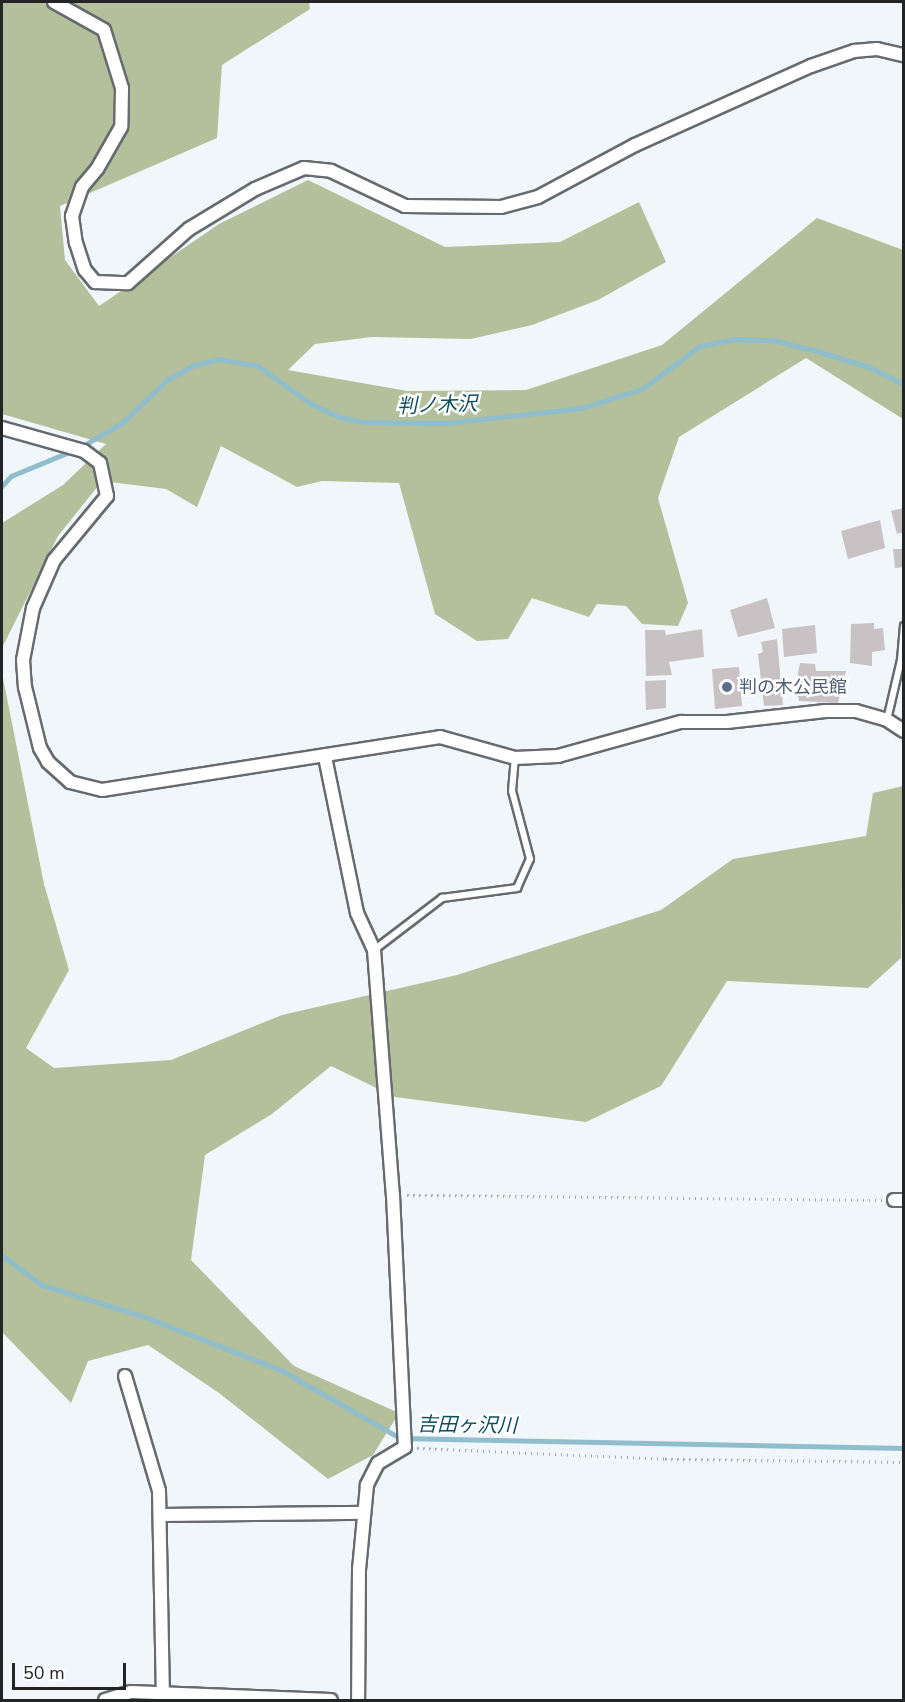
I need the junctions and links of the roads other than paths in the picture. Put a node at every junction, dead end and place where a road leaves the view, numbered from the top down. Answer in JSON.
{"nodes":[{"id":1,"x":54,"y":2,"type":"edge"},
{"id":2,"x":903,"y":55,"type":"edge"},
{"id":3,"x":2,"y":428,"type":"edge"},
{"id":4,"x":903,"y":626,"type":"edge"},
{"id":5,"x":887,"y":720,"type":"junction"},
{"id":6,"x":903,"y":731,"type":"edge"},
{"id":7,"x":325,"y":757,"type":"junction"},
{"id":8,"x":515,"y":758,"type":"junction"},
{"id":9,"x":374,"y":950,"type":"junction"},
{"id":10,"x":125,"y":1376,"type":"dead end"},
{"id":11,"x":364,"y":1513,"type":"junction"},
{"id":12,"x":167,"y":1515,"type":"dead end"},
{"id":13,"x":163,"y":1693,"type":"junction"},
{"id":14,"x":105,"y":1701,"type":"edge"},
{"id":15,"x":330,"y":1701,"type":"edge"},
{"id":16,"x":358,"y":1701,"type":"edge"}],
"edges":[{"from":1,"to":2,"type":"street"},
{"from":3,"to":7,"type":"street"},
{"from":4,"to":5,"type":"lane"},
{"from":5,"to":6,"type":"street"},
{"from":5,"to":8,"type":"street"},
{"from":7,"to":8,"type":"street"},
{"from":7,"to":9,"type":"street"},
{"from":8,"to":9,"type":"lane"},
{"from":9,"to":11,"type":"street"},
{"from":10,"to":13,"type":"street"},
{"from":11,"to":12,"type":"street"},
{"from":11,"to":16,"type":"street"},
{"from":13,"to":14,"type":"street"},
{"from":13,"to":15,"type":"street"}]}
